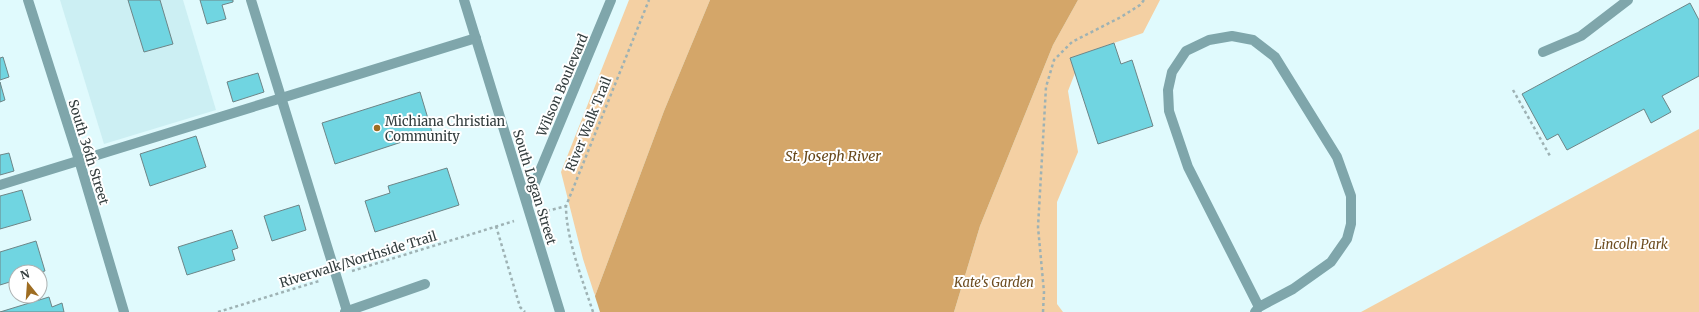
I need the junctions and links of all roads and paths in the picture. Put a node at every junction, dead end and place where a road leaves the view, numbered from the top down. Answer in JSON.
{"nodes":[{"id":1,"x":28,"y":0,"type":"edge"},
{"id":2,"x":251,"y":0,"type":"edge"},
{"id":3,"x":464,"y":0,"type":"edge"},
{"id":4,"x":612,"y":0,"type":"edge"},
{"id":5,"x":649,"y":0,"type":"edge"},
{"id":6,"x":1144,"y":0,"type":"edge"},
{"id":7,"x":1628,"y":0,"type":"edge"},
{"id":8,"x":476,"y":38,"type":"junction"},
{"id":9,"x":1543,"y":52,"type":"dead end"},
{"id":10,"x":1513,"y":90,"type":"dead end"},
{"id":11,"x":281,"y":98,"type":"junction"},
{"id":12,"x":1550,"y":156,"type":"dead end"},
{"id":13,"x":79,"y":160,"type":"junction"},
{"id":14,"x":0,"y":185,"type":"edge"},
{"id":15,"x":527,"y":202,"type":"junction"},
{"id":16,"x":566,"y":206,"type":"junction"},
{"id":17,"x":557,"y":208,"type":"dead end"},
{"id":18,"x":504,"y":224,"type":"dead end"},
{"id":19,"x":496,"y":226,"type":"junction"},
{"id":20,"x":336,"y":276,"type":"junction"},
{"id":21,"x":425,"y":284,"type":"dead end"},
{"id":22,"x":1257,"y":310,"type":"edge"},
{"id":23,"x":124,"y":312,"type":"edge"},
{"id":24,"x":218,"y":312,"type":"edge"},
{"id":25,"x":346,"y":312,"type":"edge"},
{"id":26,"x":525,"y":312,"type":"edge"},
{"id":27,"x":560,"y":312,"type":"edge"},
{"id":28,"x":592,"y":312,"type":"edge"},
{"id":29,"x":1043,"y":312,"type":"edge"}],
"edges":[{"from":1,"to":13,"type":"street","name":"South 36th Street"},
{"from":2,"to":11,"type":"street"},
{"from":3,"to":8,"type":"street","name":"South Logan Street"},
{"from":4,"to":15,"type":"street","name":"Wilson Boulevard"},
{"from":5,"to":16,"type":"path","name":"River Walk Trail"},
{"from":6,"to":29,"type":"path"},
{"from":7,"to":9,"type":"street"},
{"from":8,"to":11,"type":"street"},
{"from":8,"to":15,"type":"street","name":"South Logan Street"},
{"from":10,"to":12,"type":"path"},
{"from":11,"to":13,"type":"street"},
{"from":11,"to":20,"type":"street"},
{"from":13,"to":14,"type":"street"},
{"from":13,"to":23,"type":"street","name":"South 36th Street"},
{"from":15,"to":27,"type":"street","name":"South Logan Street"},
{"from":16,"to":17,"type":"path"},
{"from":16,"to":28,"type":"path","name":"River Walk Trail"},
{"from":18,"to":19,"type":"path","name":"Riverwalk/Northside Trail"},
{"from":19,"to":20,"type":"path","name":"Riverwalk/Northside Trail"},
{"from":19,"to":26,"type":"path"},
{"from":20,"to":24,"type":"path","name":"Riverwalk/Northside Trail"},
{"from":20,"to":25,"type":"street"},
{"from":21,"to":25,"type":"street"},
{"from":22,"to":22,"type":"street"}]}
